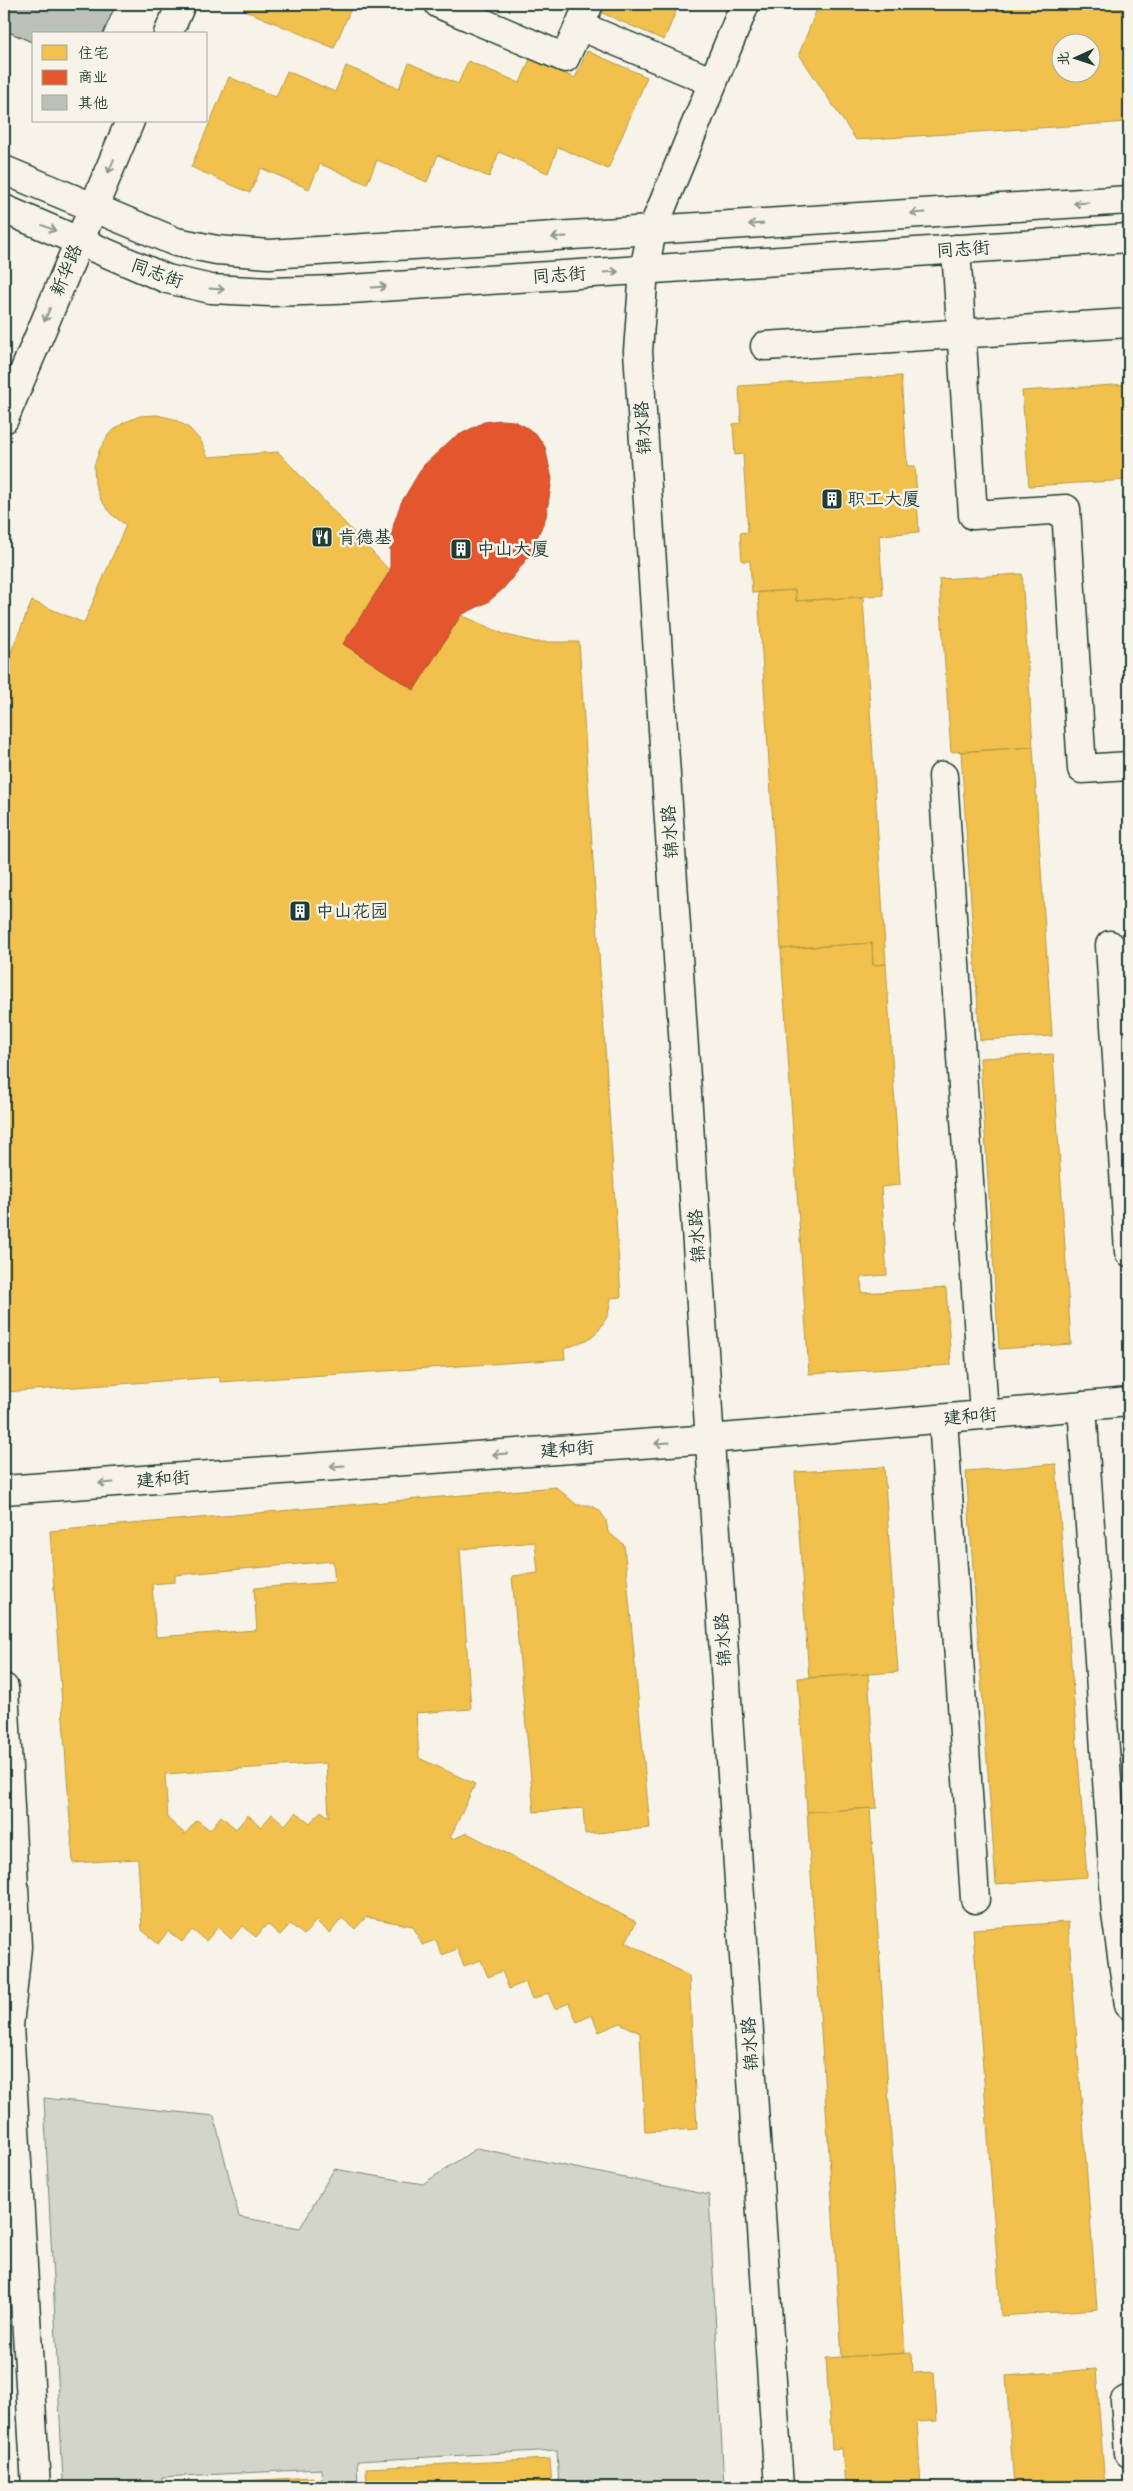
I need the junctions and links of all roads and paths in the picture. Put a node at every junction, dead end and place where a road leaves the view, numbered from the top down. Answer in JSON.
{"nodes":[{"id":1,"x":181,"y":4,"type":"edge"},
{"id":2,"x":439,"y":4,"type":"edge"},
{"id":3,"x":745,"y":4,"type":"edge"},
{"id":4,"x":584,"y":15,"type":"edge"},
{"id":5,"x":169,"y":32,"type":"edge"},
{"id":6,"x":713,"y":82,"type":"junction"},
{"id":7,"x":130,"y":122,"type":"edge"},
{"id":8,"x":4,"y":170,"type":"edge"},
{"id":9,"x":1129,"y":200,"type":"edge"},
{"id":10,"x":92,"y":208,"type":"junction"},
{"id":11,"x":4,"y":209,"type":"edge"},
{"id":12,"x":652,"y":231,"type":"junction"},
{"id":13,"x":1129,"y":238,"type":"edge"},
{"id":14,"x":78,"y":241,"type":"junction"},
{"id":15,"x":956,"y":249,"type":"junction"},
{"id":16,"x":644,"y":270,"type":"junction"},
{"id":17,"x":1129,"y":323,"type":"edge"},
{"id":18,"x":961,"y":333,"type":"junction"},
{"id":19,"x":765,"y":346,"type":"dead end"},
{"id":20,"x":4,"y":419,"type":"edge"},
{"id":21,"x":1129,"y":766,"type":"edge"},
{"id":22,"x":943,"y":776,"type":"dead end"},
{"id":23,"x":1110,"y":945,"type":"dead end"},
{"id":24,"x":1129,"y":1252,"type":"edge"},
{"id":25,"x":1129,"y":1402,"type":"edge"},
{"id":26,"x":1082,"y":1406,"type":"junction"},
{"id":27,"x":984,"y":1415,"type":"junction"},
{"id":28,"x":943,"y":1419,"type":"junction"},
{"id":29,"x":710,"y":1439,"type":"junction"},
{"id":30,"x":4,"y":1490,"type":"edge"},
{"id":31,"x":4,"y":1688,"type":"edge"},
{"id":32,"x":975,"y":1898,"type":"dead end"},
{"id":33,"x":10,"y":1947,"type":"edge"},
{"id":34,"x":1129,"y":2005,"type":"edge"},
{"id":35,"x":1129,"y":2399,"type":"edge"},
{"id":36,"x":1129,"y":2453,"type":"edge"},
{"id":37,"x":36,"y":2487,"type":"edge"},
{"id":38,"x":779,"y":2487,"type":"edge"}],
"edges":[{"from":1,"to":5,"type":"street"},
{"from":2,"to":4,"type":"street"},
{"from":3,"to":6,"type":"street","name":"锦水路"},
{"from":4,"to":6,"type":"street"},
{"from":6,"to":12,"type":"street","name":"锦水路"},
{"from":7,"to":10,"type":"street","name":"新华路","one_way":true},
{"from":8,"to":10,"type":"street","name":"同志街"},
{"from":9,"to":12,"type":"street","name":"同志街","one_way":true},
{"from":12,"to":10,"type":"street","name":"同志街","one_way":true},
{"from":10,"to":14,"type":"street","name":"新华路"},
{"from":11,"to":14,"type":"street","name":"同志街","one_way":true},
{"from":12,"to":16,"type":"street","name":"锦水路"},
{"from":13,"to":15,"type":"street","name":"同志街"},
{"from":14,"to":16,"type":"street","name":"同志街","one_way":true},
{"from":14,"to":20,"type":"street","name":"新华路","one_way":true},
{"from":15,"to":16,"type":"street","name":"同志街"},
{"from":15,"to":18,"type":"street"},
{"from":16,"to":29,"type":"street","name":"锦水路"},
{"from":17,"to":18,"type":"street"},
{"from":18,"to":19,"type":"street"},
{"from":18,"to":21,"type":"street"},
{"from":22,"to":27,"type":"street"},
{"from":23,"to":24,"type":"street"},
{"from":25,"to":26,"type":"street","name":"建和街"},
{"from":26,"to":27,"type":"street","name":"建和街"},
{"from":26,"to":34,"type":"street"},
{"from":27,"to":28,"type":"street","name":"建和街"},
{"from":28,"to":29,"type":"street","name":"建和街"},
{"from":28,"to":32,"type":"street"},
{"from":29,"to":30,"type":"street","name":"建和街","one_way":true},
{"from":29,"to":38,"type":"street","name":"锦水路"},
{"from":31,"to":33,"type":"street"},
{"from":33,"to":37,"type":"street"},
{"from":35,"to":36,"type":"street"}]}
